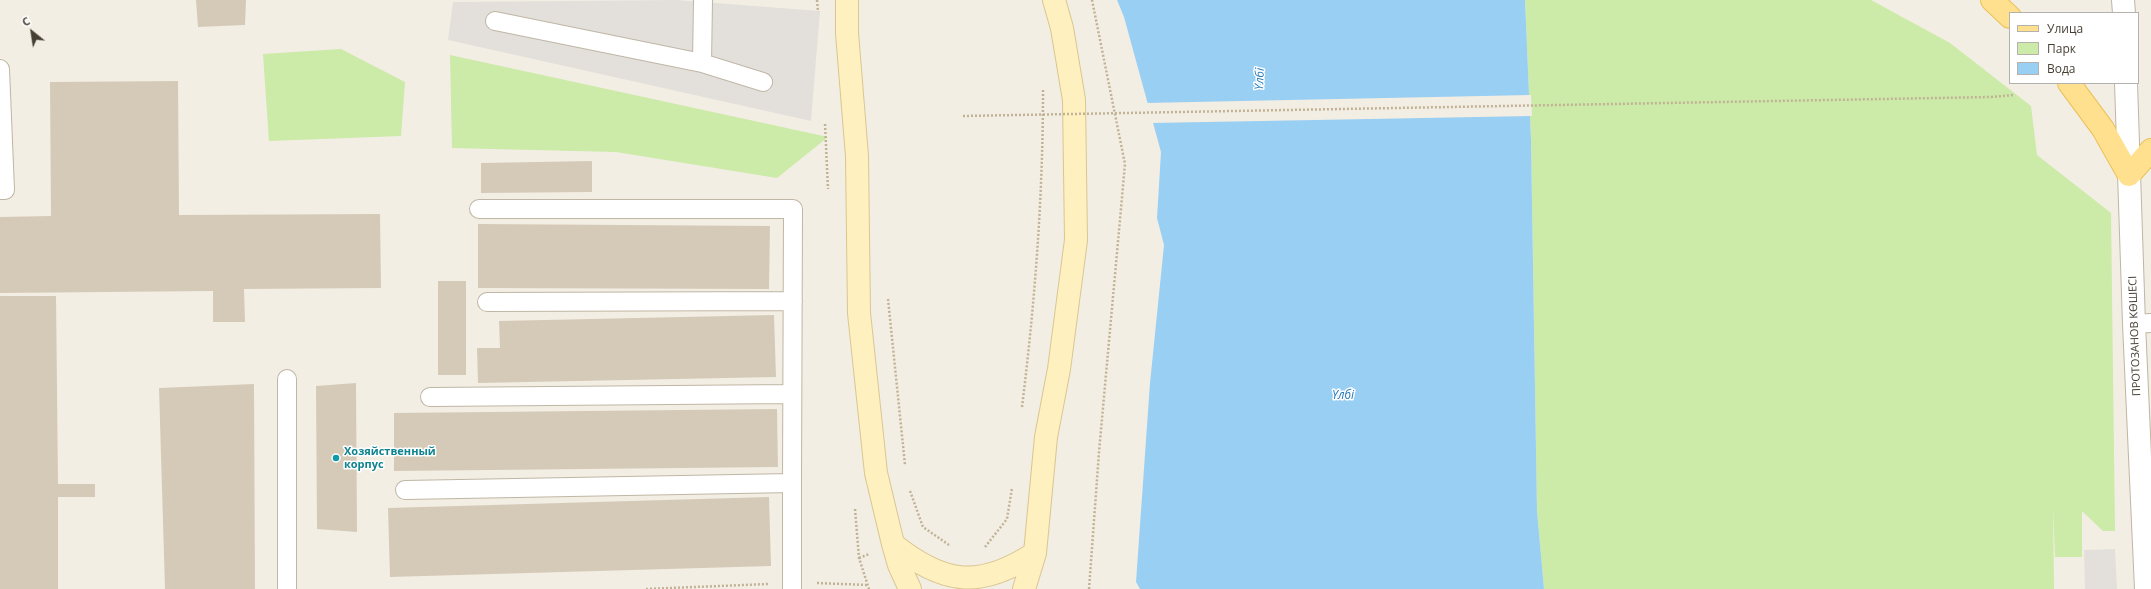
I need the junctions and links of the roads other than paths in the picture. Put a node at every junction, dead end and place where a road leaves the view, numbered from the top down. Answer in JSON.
{"nodes":[{"id":1,"x":703,"y":0,"type":"edge"},
{"id":2,"x":847,"y":0,"type":"edge"},
{"id":3,"x":1054,"y":0,"type":"edge"},
{"id":4,"x":1992,"y":0,"type":"edge"},
{"id":5,"x":2123,"y":0,"type":"edge"},
{"id":6,"x":2124,"y":12,"type":"edge"},
{"id":7,"x":2009,"y":16,"type":"edge"},
{"id":8,"x":495,"y":21,"type":"dead end"},
{"id":9,"x":702,"y":63,"type":"junction"},
{"id":10,"x":0,"y":69,"type":"edge"},
{"id":11,"x":763,"y":82,"type":"dead end"},
{"id":12,"x":2070,"y":84,"type":"edge"},
{"id":13,"x":2126,"y":84,"type":"edge"},
{"id":14,"x":2151,"y":150,"type":"edge"},
{"id":15,"x":2129,"y":176,"type":"junction"},
{"id":16,"x":0,"y":190,"type":"edge"},
{"id":17,"x":479,"y":209,"type":"dead end"},
{"id":18,"x":793,"y":301,"type":"junction"},
{"id":19,"x":487,"y":302,"type":"dead end"},
{"id":20,"x":2142,"y":324,"type":"edge"},
{"id":21,"x":287,"y":379,"type":"dead end"},
{"id":22,"x":792,"y":394,"type":"junction"},
{"id":23,"x":430,"y":397,"type":"dead end"},
{"id":24,"x":792,"y":483,"type":"junction"},
{"id":25,"x":405,"y":490,"type":"dead end"},
{"id":26,"x":893,"y":544,"type":"junction"},
{"id":27,"x":1035,"y":553,"type":"junction"},
{"id":28,"x":792,"y":585,"type":"edge"},
{"id":29,"x":287,"y":589,"type":"edge"},
{"id":30,"x":910,"y":589,"type":"edge"},
{"id":31,"x":1024,"y":589,"type":"edge"},
{"id":32,"x":2146,"y":589,"type":"edge"}],
"edges":[{"from":1,"to":9,"type":"lane"},
{"from":2,"to":26,"type":"main road"},
{"from":3,"to":27,"type":"main road"},
{"from":4,"to":7,"type":"main road"},
{"from":5,"to":6,"type":"street"},
{"from":8,"to":9,"type":"lane"},
{"from":9,"to":11,"type":"lane"},
{"from":10,"to":16,"type":"lane"},
{"from":12,"to":15,"type":"main road"},
{"from":13,"to":15,"type":"street","name":"ПРОТОЗАНОВ КӨШЕСІ"},
{"from":14,"to":15,"type":"main road"},
{"from":15,"to":20,"type":"street","name":"ПРОТОЗАНОВ КӨШЕСІ"},
{"from":17,"to":18,"type":"lane"},
{"from":18,"to":19,"type":"lane"},
{"from":18,"to":22,"type":"lane"},
{"from":20,"to":32,"type":"street","name":"ПРОТОЗАНОВ КӨШЕСІ"},
{"from":21,"to":29,"type":"lane"},
{"from":22,"to":23,"type":"lane"},
{"from":22,"to":24,"type":"lane"},
{"from":24,"to":25,"type":"lane"},
{"from":24,"to":28,"type":"lane"},
{"from":26,"to":27,"type":"main road"},
{"from":26,"to":30,"type":"main road"},
{"from":27,"to":31,"type":"main road"}]}
